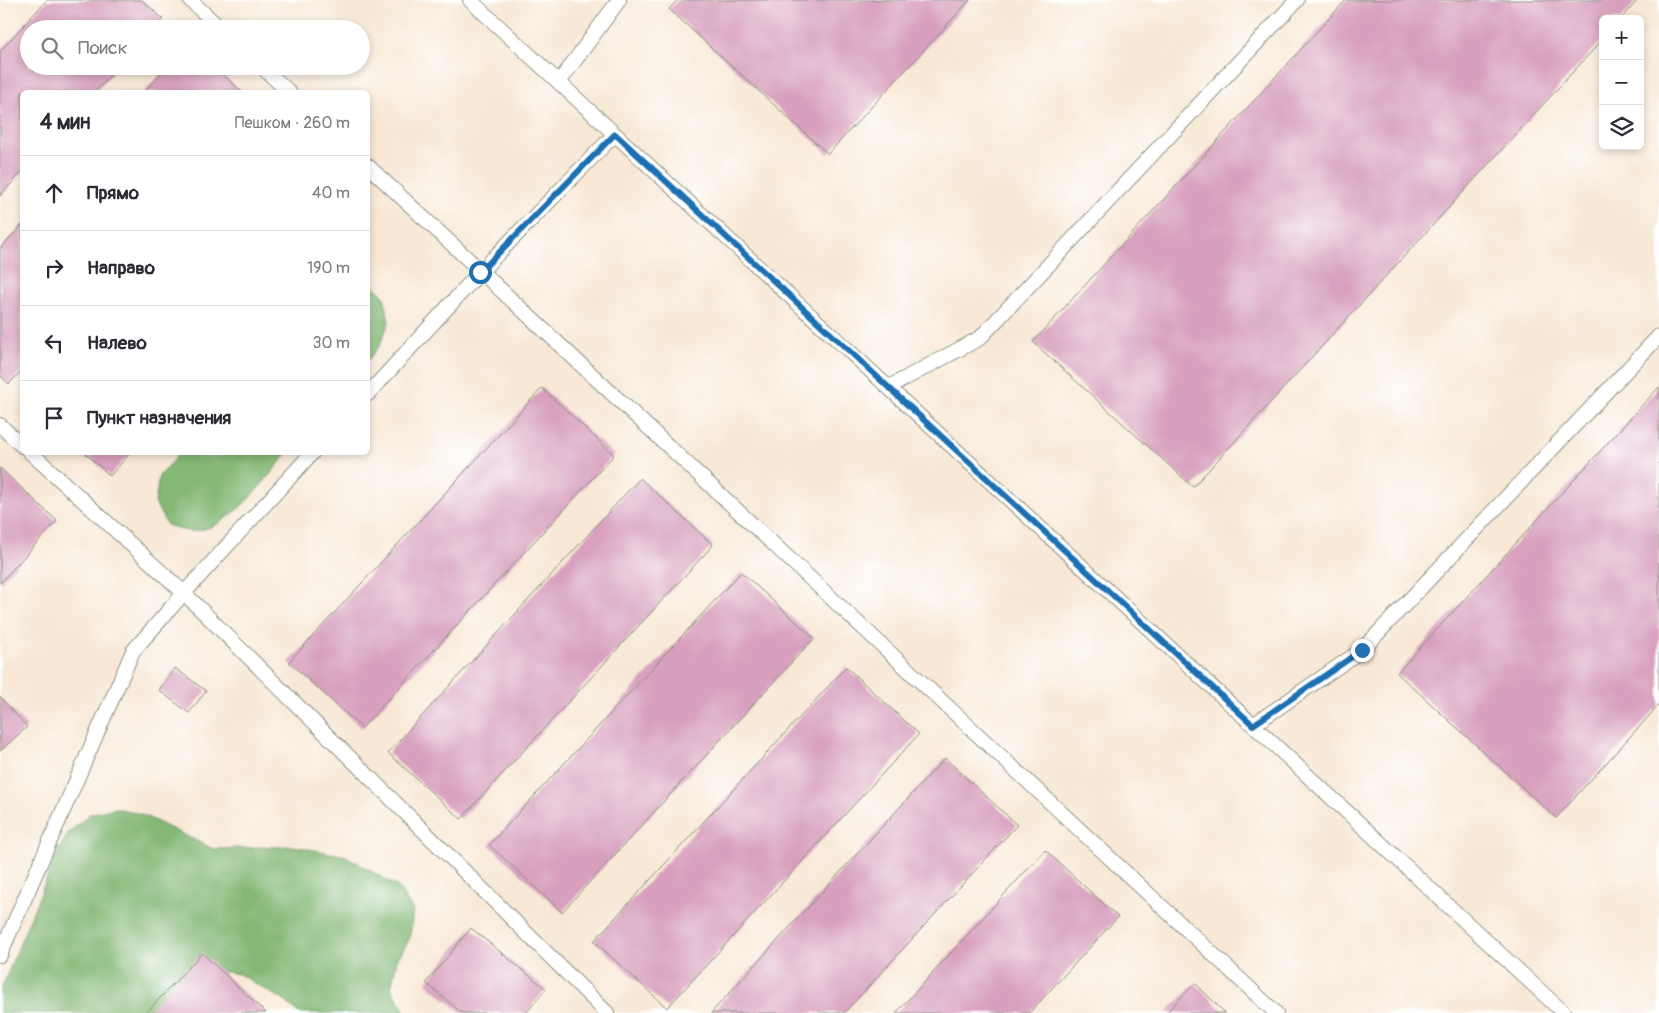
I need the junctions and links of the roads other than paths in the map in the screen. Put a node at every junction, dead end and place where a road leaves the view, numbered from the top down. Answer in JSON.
{"nodes":[{"id":1,"x":190,"y":0,"type":"edge"},
{"id":2,"x":470,"y":0,"type":"edge"},
{"id":3,"x":619,"y":0,"type":"edge"},
{"id":4,"x":1297,"y":0,"type":"edge"},
{"id":5,"x":211,"y":20,"type":"edge"},
{"id":6,"x":271,"y":75,"type":"edge"},
{"id":7,"x":559,"y":82,"type":"junction"},
{"id":8,"x":287,"y":90,"type":"edge"},
{"id":9,"x":615,"y":134,"type":"junction"},
{"id":10,"x":370,"y":168,"type":"edge"},
{"id":11,"x":480,"y":272,"type":"junction"},
{"id":12,"x":1659,"y":336,"type":"edge"},
{"id":13,"x":889,"y":387,"type":"junction"},
{"id":14,"x":370,"y":392,"type":"edge"},
{"id":15,"x":0,"y":425,"type":"edge"},
{"id":16,"x":20,"y":444,"type":"edge"},
{"id":17,"x":33,"y":455,"type":"edge"},
{"id":18,"x":310,"y":455,"type":"edge"},
{"id":19,"x":184,"y":593,"type":"junction"},
{"id":20,"x":1253,"y":725,"type":"junction"},
{"id":21,"x":0,"y":955,"type":"edge"},
{"id":22,"x":607,"y":1013,"type":"edge"},
{"id":23,"x":1276,"y":1013,"type":"edge"},
{"id":24,"x":1564,"y":1013,"type":"edge"}],
"edges":[{"from":1,"to":5,"type":"lane"},
{"from":2,"to":7,"type":"lane"},
{"from":3,"to":7,"type":"lane"},
{"from":4,"to":13,"type":"lane"},
{"from":6,"to":8,"type":"lane"},
{"from":7,"to":9,"type":"lane"},
{"from":9,"to":11,"type":"lane"},
{"from":9,"to":13,"type":"lane"},
{"from":10,"to":11,"type":"lane"},
{"from":11,"to":14,"type":"lane"},
{"from":11,"to":23,"type":"lane"},
{"from":12,"to":20,"type":"lane"},
{"from":13,"to":20,"type":"lane"},
{"from":15,"to":16,"type":"lane"},
{"from":17,"to":19,"type":"lane"},
{"from":18,"to":19,"type":"lane"},
{"from":19,"to":21,"type":"lane"},
{"from":19,"to":22,"type":"lane"},
{"from":20,"to":24,"type":"lane"}]}
